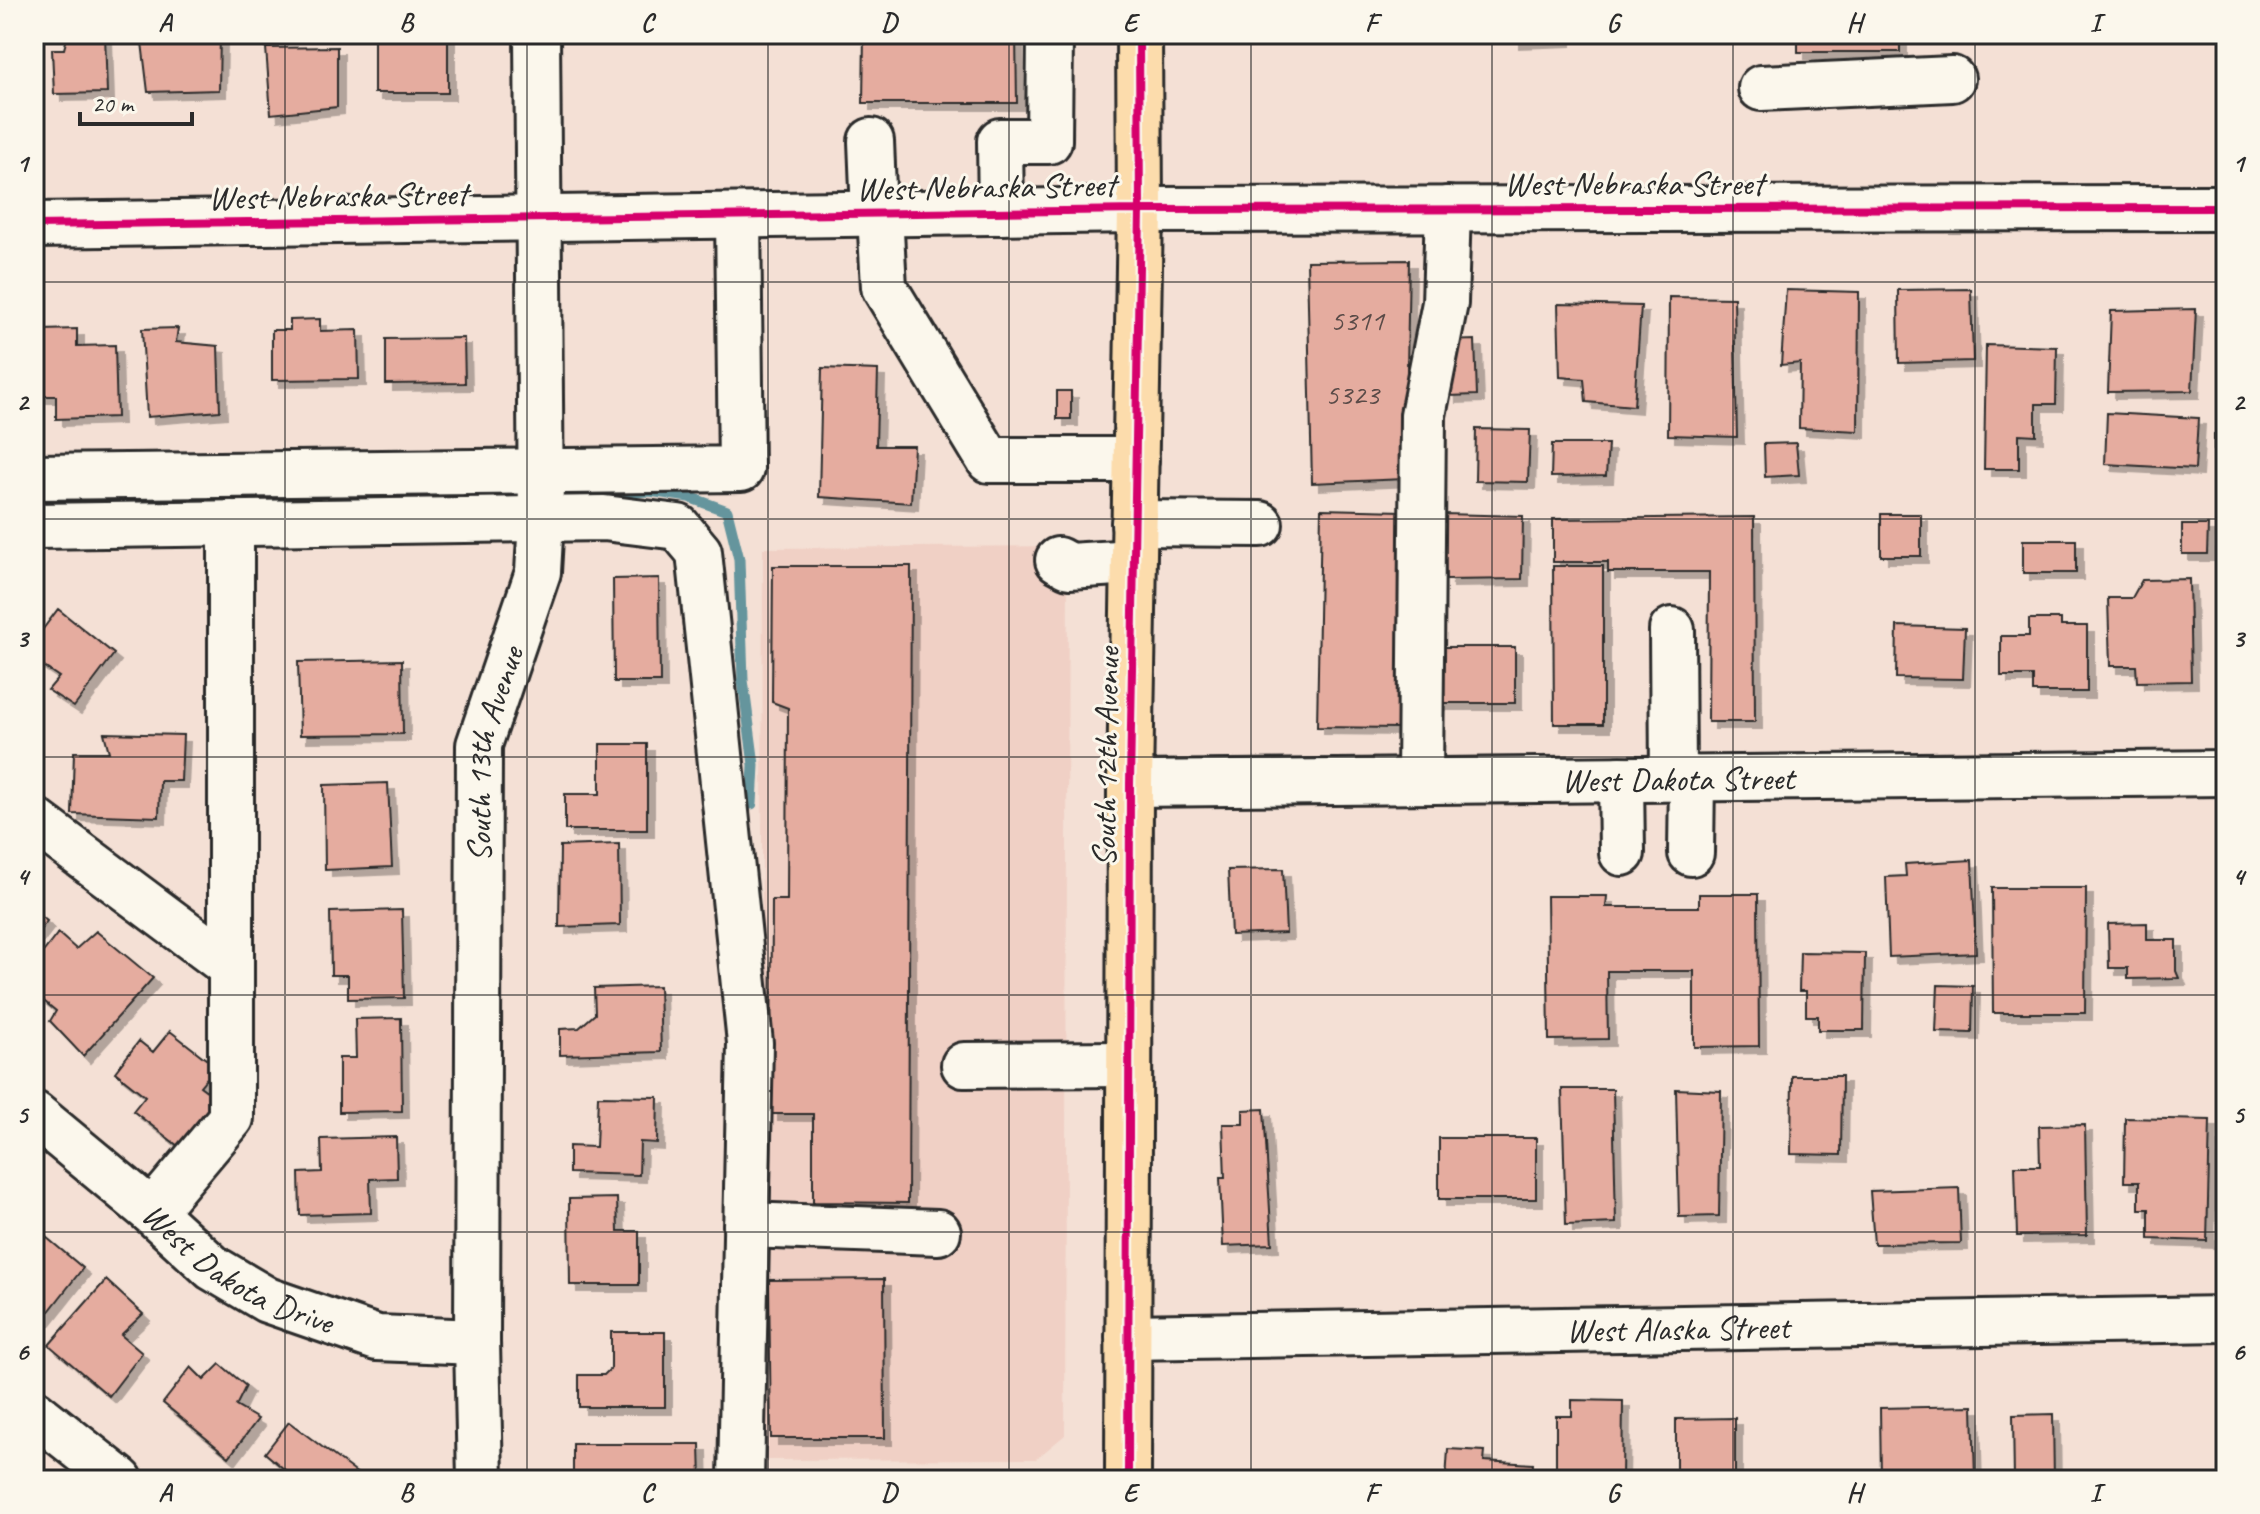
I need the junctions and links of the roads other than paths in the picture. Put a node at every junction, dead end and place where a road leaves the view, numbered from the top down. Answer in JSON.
{"nodes":[{"id":1,"x":537,"y":34,"type":"edge"},
{"id":2,"x":1050,"y":34,"type":"edge"},
{"id":3,"x":1139,"y":34,"type":"edge"},
{"id":4,"x":1952,"y":79,"type":"dead end"},
{"id":5,"x":1761,"y":88,"type":"dead end"},
{"id":6,"x":871,"y":141,"type":"dead end"},
{"id":7,"x":2226,"y":208,"type":"edge"},
{"id":8,"x":1448,"y":209,"type":"junction"},
{"id":9,"x":1140,"y":210,"type":"junction"},
{"id":10,"x":1001,"y":212,"type":"junction"},
{"id":11,"x":877,"y":214,"type":"junction"},
{"id":12,"x":738,"y":216,"type":"junction"},
{"id":13,"x":538,"y":219,"type":"junction"},
{"id":14,"x":34,"y":225,"type":"edge"},
{"id":15,"x":1136,"y":460,"type":"junction"},
{"id":16,"x":540,"y":472,"type":"junction"},
{"id":17,"x":34,"y":477,"type":"edge"},
{"id":18,"x":541,"y":520,"type":"junction"},
{"id":19,"x":231,"y":523,"type":"junction"},
{"id":20,"x":1260,"y":524,"type":"dead end"},
{"id":21,"x":34,"y":526,"type":"edge"},
{"id":22,"x":1134,"y":543,"type":"junction"},
{"id":23,"x":1058,"y":560,"type":"dead end"},
{"id":24,"x":1672,"y":630,"type":"dead end"},
{"id":25,"x":2226,"y":773,"type":"edge"},
{"id":26,"x":1683,"y":778,"type":"junction"},
{"id":27,"x":1621,"y":779,"type":"junction"},
{"id":28,"x":1420,"y":781,"type":"junction"},
{"id":29,"x":1130,"y":784,"type":"junction"},
{"id":30,"x":34,"y":820,"type":"edge"},
{"id":31,"x":1622,"y":853,"type":"dead end"},
{"id":32,"x":1691,"y":853,"type":"dead end"},
{"id":33,"x":231,"y":967,"type":"junction"},
{"id":34,"x":1129,"y":1064,"type":"junction"},
{"id":35,"x":964,"y":1065,"type":"dead end"},
{"id":36,"x":34,"y":1114,"type":"edge"},
{"id":37,"x":152,"y":1212,"type":"junction"},
{"id":38,"x":746,"y":1225,"type":"junction"},
{"id":39,"x":938,"y":1232,"type":"dead end"},
{"id":40,"x":2226,"y":1319,"type":"edge"},
{"id":41,"x":1128,"y":1337,"type":"junction"},
{"id":42,"x":477,"y":1342,"type":"junction"},
{"id":43,"x":34,"y":1412,"type":"edge"},
{"id":44,"x":1120,"y":1478,"type":"edge"},
{"id":45,"x":120,"y":1480,"type":"edge"},
{"id":46,"x":480,"y":1480,"type":"edge"},
{"id":47,"x":741,"y":1480,"type":"edge"}],
"edges":[{"from":1,"to":13,"type":"street","name":"South 13th Avenue"},
{"from":2,"to":10,"type":"street"},
{"from":3,"to":9,"type":"main road","name":"South 12th Avenue"},
{"from":4,"to":5,"type":"street"},
{"from":6,"to":11,"type":"street"},
{"from":7,"to":8,"type":"street","name":"West Nebraska Street"},
{"from":8,"to":9,"type":"street","name":"West Nebraska Street"},
{"from":8,"to":28,"type":"street"},
{"from":9,"to":10,"type":"street","name":"West Nebraska Street"},
{"from":9,"to":15,"type":"main road","name":"South 12th Avenue"},
{"from":10,"to":11,"type":"street","name":"West Nebraska Street"},
{"from":11,"to":12,"type":"street","name":"West Nebraska Street"},
{"from":11,"to":15,"type":"street"},
{"from":12,"to":13,"type":"street","name":"West Nebraska Street"},
{"from":12,"to":16,"type":"street"},
{"from":13,"to":14,"type":"street","name":"West Nebraska Street"},
{"from":13,"to":16,"type":"street","name":"South 13th Avenue"},
{"from":15,"to":22,"type":"main road","name":"South 12th Avenue"},
{"from":16,"to":17,"type":"street"},
{"from":16,"to":18,"type":"street","name":"South 13th Avenue"},
{"from":18,"to":19,"type":"street"},
{"from":18,"to":38,"type":"street"},
{"from":18,"to":42,"type":"street","name":"South 13th Avenue"},
{"from":19,"to":21,"type":"street"},
{"from":19,"to":33,"type":"street"},
{"from":20,"to":22,"type":"street"},
{"from":22,"to":23,"type":"street"},
{"from":22,"to":29,"type":"main road","name":"South 12th Avenue"},
{"from":24,"to":26,"type":"street"},
{"from":25,"to":26,"type":"street","name":"West Dakota Street"},
{"from":26,"to":27,"type":"street","name":"West Dakota Street"},
{"from":26,"to":32,"type":"street"},
{"from":27,"to":28,"type":"street","name":"West Dakota Street"},
{"from":27,"to":31,"type":"street"},
{"from":28,"to":29,"type":"street","name":"West Dakota Street"},
{"from":29,"to":34,"type":"main road","name":"South 12th Avenue"},
{"from":30,"to":33,"type":"street"},
{"from":33,"to":37,"type":"street"},
{"from":34,"to":35,"type":"street"},
{"from":34,"to":41,"type":"main road","name":"South 12th Avenue"},
{"from":36,"to":37,"type":"street","name":"West Dakota Drive"},
{"from":37,"to":42,"type":"street","name":"West Dakota Drive"},
{"from":38,"to":39,"type":"street"},
{"from":38,"to":47,"type":"street"},
{"from":40,"to":41,"type":"street","name":"West Alaska Street"},
{"from":41,"to":44,"type":"main road","name":"South 12th Avenue"},
{"from":42,"to":46,"type":"street","name":"South 13th Avenue"},
{"from":43,"to":45,"type":"street"}]}
